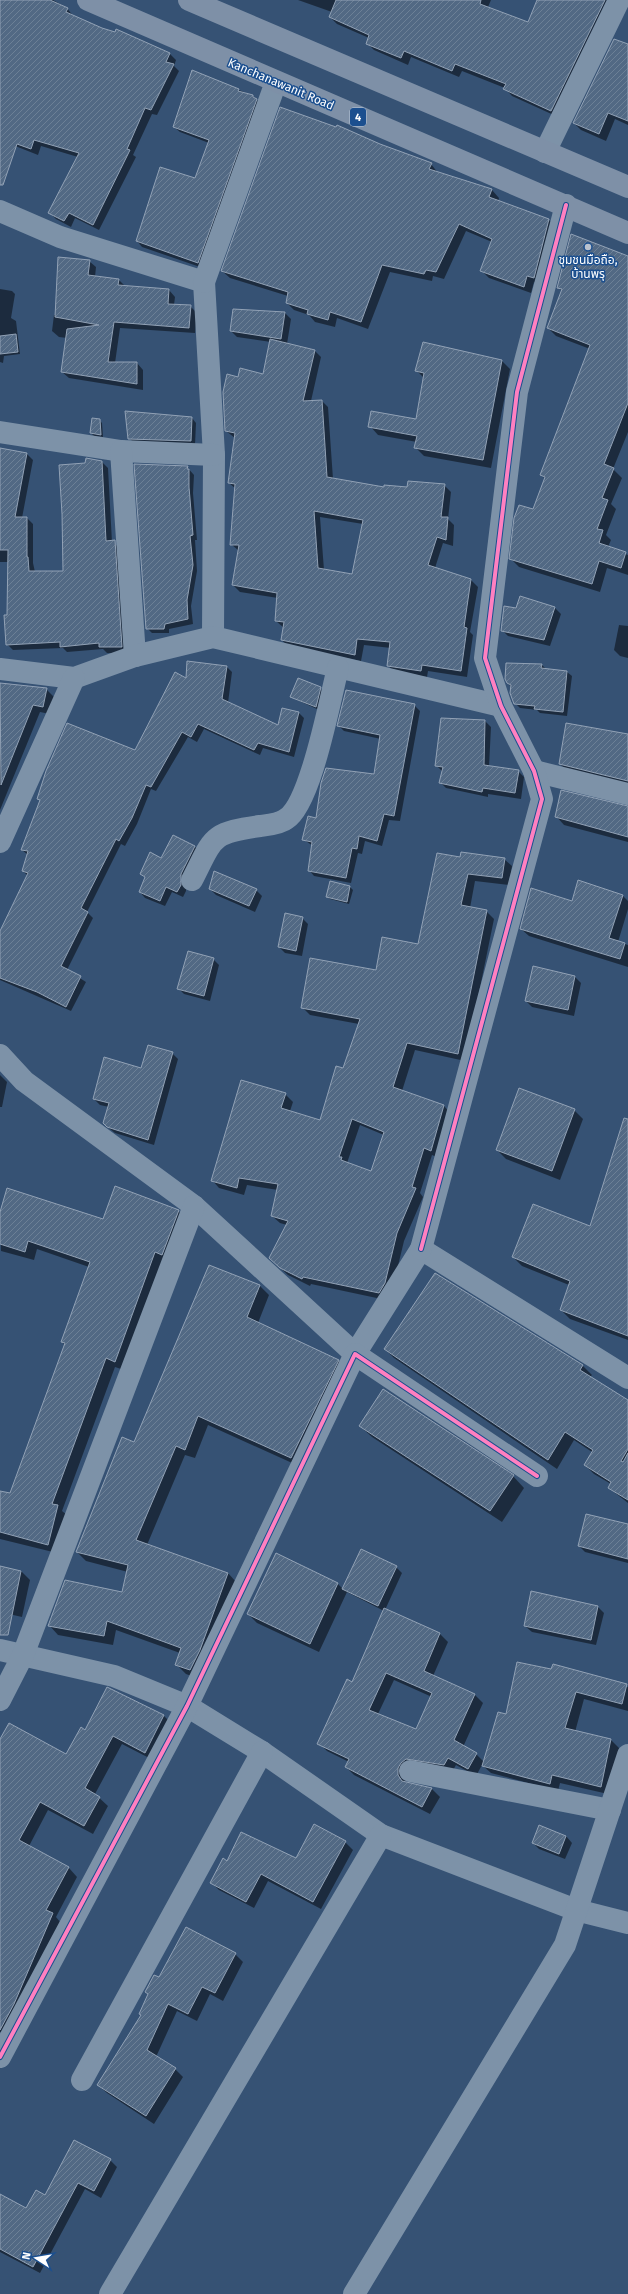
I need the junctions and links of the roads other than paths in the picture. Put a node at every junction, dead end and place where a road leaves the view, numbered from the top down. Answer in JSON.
{"nodes":[{"id":1,"x":88,"y":0,"type":"edge"},
{"id":2,"x":189,"y":0,"type":"edge"},
{"id":3,"x":619,"y":0,"type":"edge"},
{"id":4,"x":276,"y":82,"type":"junction"},
{"id":5,"x":545,"y":152,"type":"junction"},
{"id":6,"x":628,"y":188,"type":"edge"},
{"id":7,"x":566,"y":205,"type":"junction"},
{"id":8,"x":0,"y":211,"type":"edge"},
{"id":9,"x":628,"y":233,"type":"edge"},
{"id":10,"x":204,"y":282,"type":"junction"},
{"id":11,"x":0,"y":432,"type":"edge"},
{"id":12,"x":121,"y":451,"type":"junction"},
{"id":13,"x":214,"y":455,"type":"junction"},
{"id":14,"x":213,"y":637,"type":"junction"},
{"id":15,"x":135,"y":656,"type":"junction"},
{"id":16,"x":338,"y":668,"type":"junction"},
{"id":17,"x":0,"y":669,"type":"edge"},
{"id":18,"x":74,"y":678,"type":"junction"},
{"id":19,"x":501,"y":706,"type":"junction"},
{"id":20,"x":534,"y":771,"type":"junction"},
{"id":21,"x":628,"y":794,"type":"edge"},
{"id":22,"x":0,"y":842,"type":"edge"},
{"id":23,"x":192,"y":880,"type":"dead end"},
{"id":24,"x":0,"y":1055,"type":"edge"},
{"id":25,"x":194,"y":1206,"type":"junction"},
{"id":26,"x":421,"y":1249,"type":"junction"},
{"id":27,"x":356,"y":1354,"type":"junction"},
{"id":28,"x":628,"y":1378,"type":"edge"},
{"id":29,"x":537,"y":1476,"type":"dead end"},
{"id":30,"x":0,"y":1650,"type":"edge"},
{"id":31,"x":23,"y":1655,"type":"junction"},
{"id":32,"x":0,"y":1700,"type":"edge"},
{"id":33,"x":187,"y":1706,"type":"junction"},
{"id":34,"x":262,"y":1752,"type":"junction"},
{"id":35,"x":628,"y":1755,"type":"edge"},
{"id":36,"x":410,"y":1771,"type":"dead end"},
{"id":37,"x":610,"y":1810,"type":"junction"},
{"id":38,"x":381,"y":1835,"type":"junction"},
{"id":39,"x":576,"y":1910,"type":"junction"},
{"id":40,"x":628,"y":1923,"type":"edge"},
{"id":41,"x":0,"y":2057,"type":"edge"},
{"id":42,"x":82,"y":2080,"type":"dead end"},
{"id":43,"x":110,"y":2294,"type":"edge"},
{"id":44,"x":354,"y":2294,"type":"edge"}],
"edges":[{"from":1,"to":4,"type":"highway","name":"Kanchanawanit Road","number":"4"},
{"from":2,"to":5,"type":"highway"},
{"from":3,"to":5,"type":"street"},
{"from":4,"to":7,"type":"highway","name":"Kanchanawanit Road","number":"4"},
{"from":4,"to":10,"type":"street"},
{"from":5,"to":6,"type":"highway"},
{"from":7,"to":9,"type":"highway","name":"Kanchanawanit Road","number":"4"},
{"from":7,"to":19,"type":"street"},
{"from":8,"to":10,"type":"street"},
{"from":10,"to":13,"type":"street"},
{"from":11,"to":12,"type":"street"},
{"from":12,"to":13,"type":"street"},
{"from":12,"to":15,"type":"street"},
{"from":13,"to":14,"type":"street"},
{"from":14,"to":15,"type":"street"},
{"from":14,"to":16,"type":"street"},
{"from":15,"to":18,"type":"street"},
{"from":16,"to":19,"type":"street"},
{"from":16,"to":23,"type":"street"},
{"from":17,"to":18,"type":"street"},
{"from":18,"to":22,"type":"street"},
{"from":19,"to":20,"type":"street"},
{"from":20,"to":21,"type":"street"},
{"from":20,"to":26,"type":"street"},
{"from":24,"to":25,"type":"street"},
{"from":25,"to":27,"type":"street"},
{"from":25,"to":31,"type":"street"},
{"from":26,"to":27,"type":"street"},
{"from":26,"to":28,"type":"street"},
{"from":27,"to":29,"type":"street"},
{"from":27,"to":33,"type":"street"},
{"from":30,"to":31,"type":"street"},
{"from":31,"to":32,"type":"street"},
{"from":31,"to":33,"type":"street"},
{"from":33,"to":34,"type":"street"},
{"from":33,"to":41,"type":"street"},
{"from":34,"to":38,"type":"street"},
{"from":34,"to":42,"type":"street"},
{"from":35,"to":37,"type":"street"},
{"from":36,"to":37,"type":"street"},
{"from":37,"to":39,"type":"street"},
{"from":38,"to":39,"type":"street"},
{"from":38,"to":43,"type":"street"},
{"from":39,"to":40,"type":"street"},
{"from":39,"to":44,"type":"street"}]}
